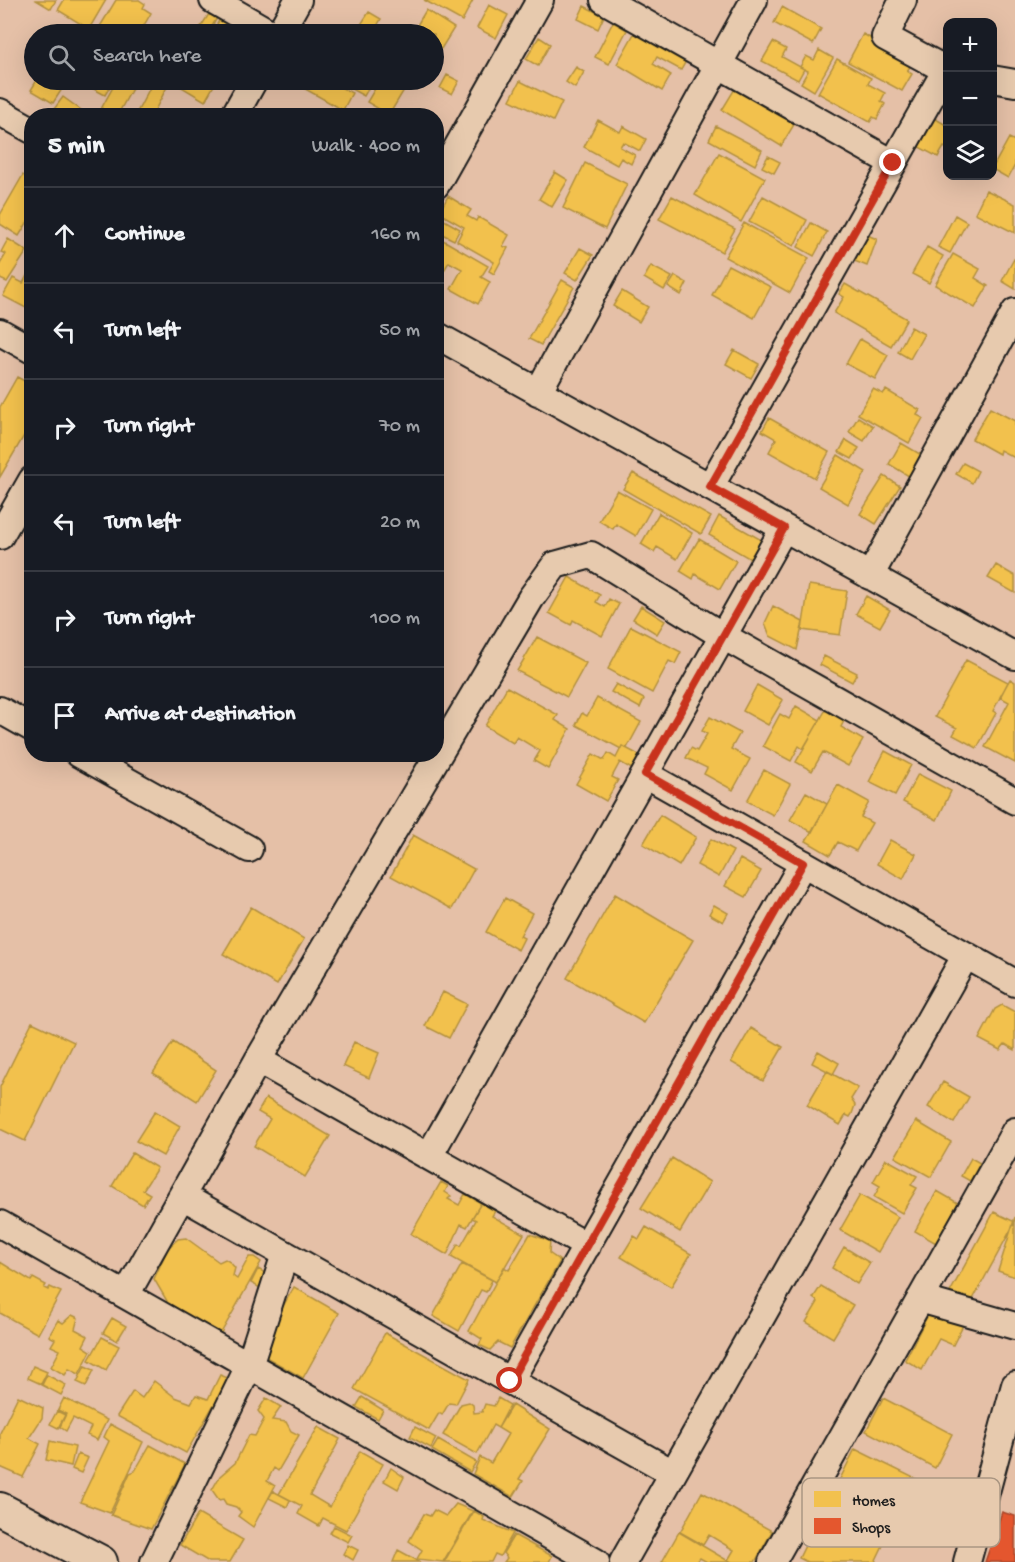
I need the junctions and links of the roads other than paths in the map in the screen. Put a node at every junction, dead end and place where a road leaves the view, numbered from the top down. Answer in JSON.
{"nodes":[{"id":1,"x":213,"y":0,"type":"edge"},
{"id":2,"x":298,"y":0,"type":"edge"},
{"id":3,"x":540,"y":0,"type":"edge"},
{"id":4,"x":604,"y":0,"type":"edge"},
{"id":5,"x":754,"y":0,"type":"edge"},
{"id":6,"x":903,"y":0,"type":"edge"},
{"id":7,"x":255,"y":24,"type":"edge"},
{"id":8,"x":285,"y":24,"type":"edge"},
{"id":9,"x":719,"y":64,"type":"junction"},
{"id":10,"x":943,"y":68,"type":"edge"},
{"id":11,"x":946,"y":72,"type":"edge"},
{"id":12,"x":997,"y":80,"type":"edge"},
{"id":13,"x":1015,"y":83,"type":"edge"},
{"id":14,"x":248,"y":90,"type":"edge"},
{"id":15,"x":238,"y":108,"type":"edge"},
{"id":16,"x":0,"y":112,"type":"edge"},
{"id":17,"x":24,"y":126,"type":"edge"},
{"id":18,"x":893,"y":163,"type":"junction"},
{"id":19,"x":444,"y":171,"type":"edge"},
{"id":20,"x":1015,"y":312,"type":"edge"},
{"id":21,"x":0,"y":332,"type":"edge"},
{"id":22,"x":444,"y":339,"type":"edge"},
{"id":23,"x":24,"y":346,"type":"edge"},
{"id":24,"x":538,"y":392,"type":"junction"},
{"id":25,"x":710,"y":487,"type":"junction"},
{"id":26,"x":24,"y":494,"type":"edge"},
{"id":27,"x":784,"y":528,"type":"junction"},
{"id":28,"x":0,"y":536,"type":"edge"},
{"id":29,"x":870,"y":576,"type":"junction"},
{"id":30,"x":723,"y":636,"type":"junction"},
{"id":31,"x":1015,"y":656,"type":"edge"},
{"id":32,"x":0,"y":710,"type":"edge"},
{"id":33,"x":24,"y":724,"type":"edge"},
{"id":34,"x":444,"y":745,"type":"edge"},
{"id":35,"x":93,"y":762,"type":"edge"},
{"id":36,"x":434,"y":762,"type":"edge"},
{"id":37,"x":645,"y":774,"type":"junction"},
{"id":38,"x":1015,"y":801,"type":"edge"},
{"id":39,"x":249,"y":849,"type":"dead end"},
{"id":40,"x":803,"y":863,"type":"junction"},
{"id":41,"x":966,"y":956,"type":"junction"},
{"id":42,"x":1015,"y":983,"type":"edge"},
{"id":43,"x":258,"y":1060,"type":"junction"},
{"id":44,"x":1015,"y":1132,"type":"edge"},
{"id":45,"x":429,"y":1156,"type":"junction"},
{"id":46,"x":182,"y":1196,"type":"junction"},
{"id":47,"x":0,"y":1224,"type":"edge"},
{"id":48,"x":587,"y":1246,"type":"junction"},
{"id":49,"x":285,"y":1254,"type":"junction"},
{"id":50,"x":126,"y":1295,"type":"junction"},
{"id":51,"x":920,"y":1299,"type":"junction"},
{"id":52,"x":1015,"y":1326,"type":"edge"},
{"id":53,"x":249,"y":1366,"type":"junction"},
{"id":54,"x":510,"y":1381,"type":"junction"},
{"id":55,"x":1015,"y":1385,"type":"edge"},
{"id":56,"x":674,"y":1473,"type":"junction"},
{"id":57,"x":819,"y":1478,"type":"edge"},
{"id":58,"x":990,"y":1478,"type":"edge"},
{"id":59,"x":0,"y":1509,"type":"edge"},
{"id":60,"x":802,"y":1509,"type":"edge"},
{"id":61,"x":971,"y":1547,"type":"edge"},
{"id":62,"x":101,"y":1562,"type":"edge"},
{"id":63,"x":154,"y":1562,"type":"edge"},
{"id":64,"x":596,"y":1562,"type":"edge"},
{"id":65,"x":623,"y":1562,"type":"edge"},
{"id":66,"x":772,"y":1562,"type":"edge"},
{"id":67,"x":967,"y":1562,"type":"edge"}],
"edges":[{"from":1,"to":7,"type":"street"},
{"from":2,"to":8,"type":"street"},
{"from":3,"to":19,"type":"street"},
{"from":4,"to":9,"type":"street"},
{"from":5,"to":9,"type":"street"},
{"from":6,"to":10,"type":"street"},
{"from":9,"to":18,"type":"street"},
{"from":9,"to":24,"type":"street"},
{"from":11,"to":18,"type":"street"},
{"from":12,"to":13,"type":"street"},
{"from":14,"to":15,"type":"street"},
{"from":16,"to":17,"type":"street"},
{"from":18,"to":25,"type":"street"},
{"from":20,"to":29,"type":"street"},
{"from":21,"to":23,"type":"street"},
{"from":22,"to":24,"type":"street"},
{"from":24,"to":25,"type":"street"},
{"from":25,"to":27,"type":"street"},
{"from":26,"to":28,"type":"street"},
{"from":27,"to":29,"type":"street"},
{"from":27,"to":30,"type":"street"},
{"from":29,"to":31,"type":"street"},
{"from":30,"to":34,"type":"street"},
{"from":30,"to":37,"type":"street"},
{"from":30,"to":38,"type":"street"},
{"from":32,"to":33,"type":"street"},
{"from":35,"to":39,"type":"street"},
{"from":36,"to":43,"type":"street"},
{"from":37,"to":40,"type":"street"},
{"from":37,"to":45,"type":"street"},
{"from":40,"to":41,"type":"street"},
{"from":40,"to":48,"type":"street"},
{"from":41,"to":42,"type":"street"},
{"from":41,"to":56,"type":"street"},
{"from":43,"to":45,"type":"street"},
{"from":43,"to":46,"type":"street"},
{"from":44,"to":51,"type":"street"},
{"from":45,"to":48,"type":"street"},
{"from":46,"to":49,"type":"street"},
{"from":46,"to":50,"type":"street"},
{"from":47,"to":50,"type":"street"},
{"from":48,"to":54,"type":"street"},
{"from":49,"to":53,"type":"street"},
{"from":49,"to":54,"type":"street"},
{"from":50,"to":53,"type":"street"},
{"from":51,"to":52,"type":"street"},
{"from":51,"to":57,"type":"street"},
{"from":53,"to":63,"type":"street"},
{"from":53,"to":64,"type":"street"},
{"from":54,"to":56,"type":"street"},
{"from":55,"to":58,"type":"street"},
{"from":56,"to":65,"type":"street"},
{"from":59,"to":62,"type":"street"},
{"from":60,"to":66,"type":"street"},
{"from":61,"to":67,"type":"street"}]}
